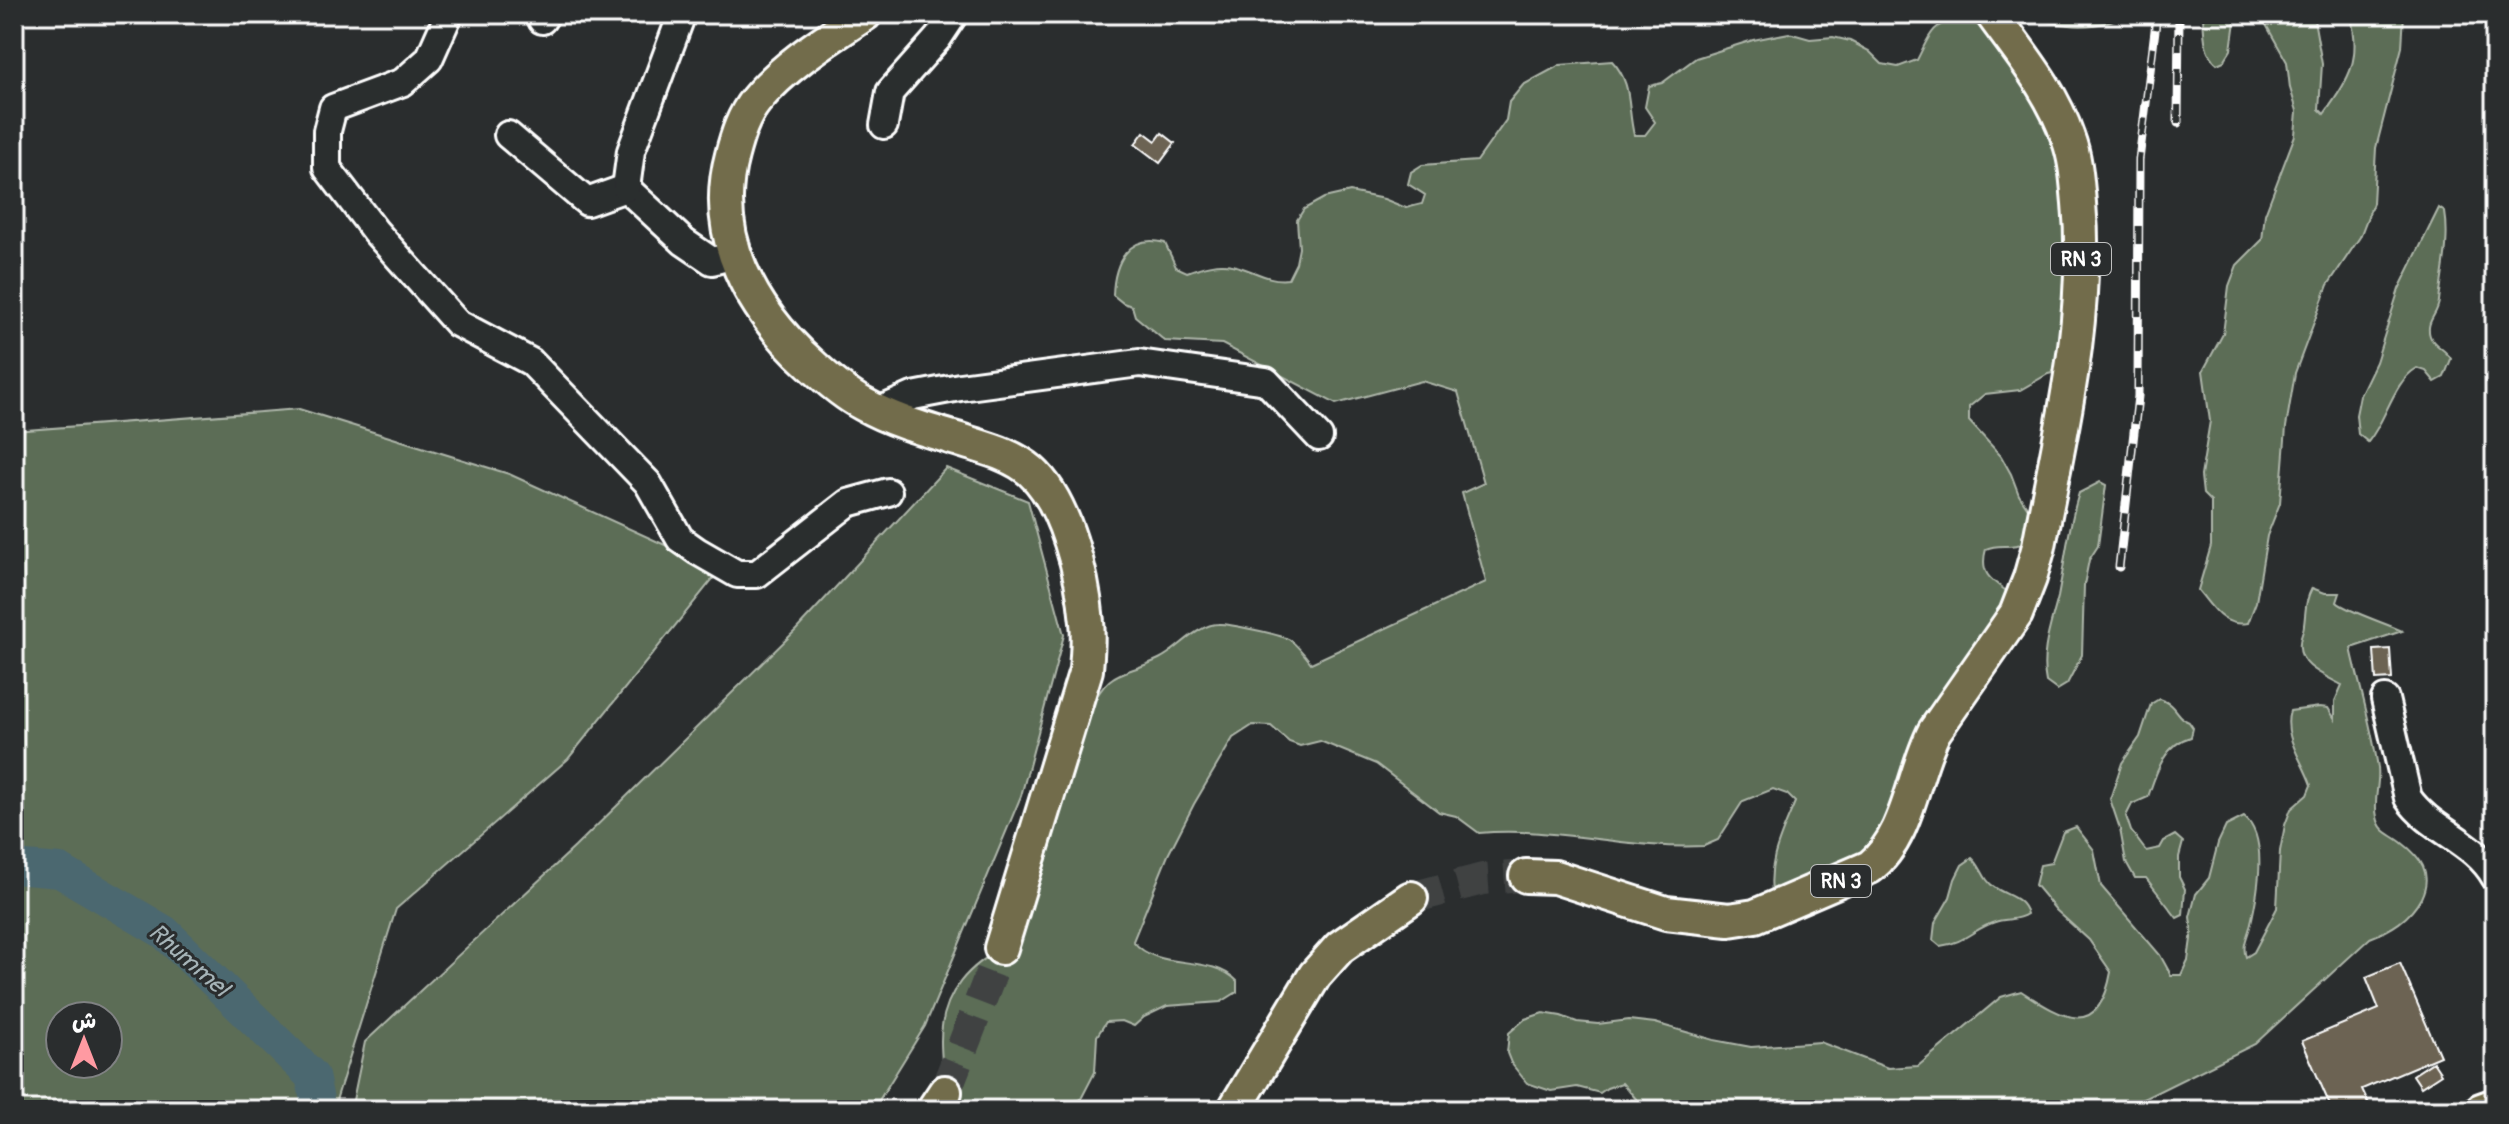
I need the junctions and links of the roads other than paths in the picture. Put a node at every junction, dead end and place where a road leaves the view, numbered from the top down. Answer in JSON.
{"nodes":[{"id":1,"x":449,"y":14,"type":"edge"},
{"id":2,"x":682,"y":14,"type":"edge"},
{"id":3,"x":865,"y":14,"type":"edge"},
{"id":4,"x":954,"y":14,"type":"edge"},
{"id":5,"x":1992,"y":14,"type":"edge"},
{"id":6,"x":884,"y":125,"type":"dead end"},
{"id":7,"x":508,"y":135,"type":"dead end"},
{"id":8,"x":626,"y":188,"type":"junction"},
{"id":9,"x":735,"y":255,"type":"junction"},
{"id":10,"x":879,"y":411,"type":"junction"},
{"id":11,"x":1319,"y":437,"type":"dead end"},
{"id":12,"x":888,"y":492,"type":"dead end"},
{"id":13,"x":2385,"y":699,"type":"dead end"},
{"id":14,"x":1526,"y":876,"type":"tunnel mouth"},
{"id":15,"x":2495,"y":877,"type":"edge"},
{"id":16,"x":1411,"y":898,"type":"tunnel mouth"},
{"id":17,"x":1001,"y":948,"type":"tunnel mouth"},
{"id":18,"x":2495,"y":1105,"type":"edge"},
{"id":19,"x":1234,"y":1110,"type":"edge"},
{"id":20,"x":2481,"y":1110,"type":"edge"}],
"edges":[{"from":1,"to":12,"type":"street"},
{"from":2,"to":8,"type":"street"},
{"from":3,"to":9,"type":"main road"},
{"from":4,"to":6,"type":"street"},
{"from":5,"to":14,"type":"main road","number":"RN 3"},
{"from":7,"to":8,"type":"street"},
{"from":8,"to":9,"type":"street"},
{"from":9,"to":10,"type":"main road"},
{"from":10,"to":11,"type":"street"},
{"from":10,"to":17,"type":"main road"},
{"from":13,"to":15,"type":"street"},
{"from":16,"to":19,"type":"main road"},
{"from":18,"to":20,"type":"main road"}]}
